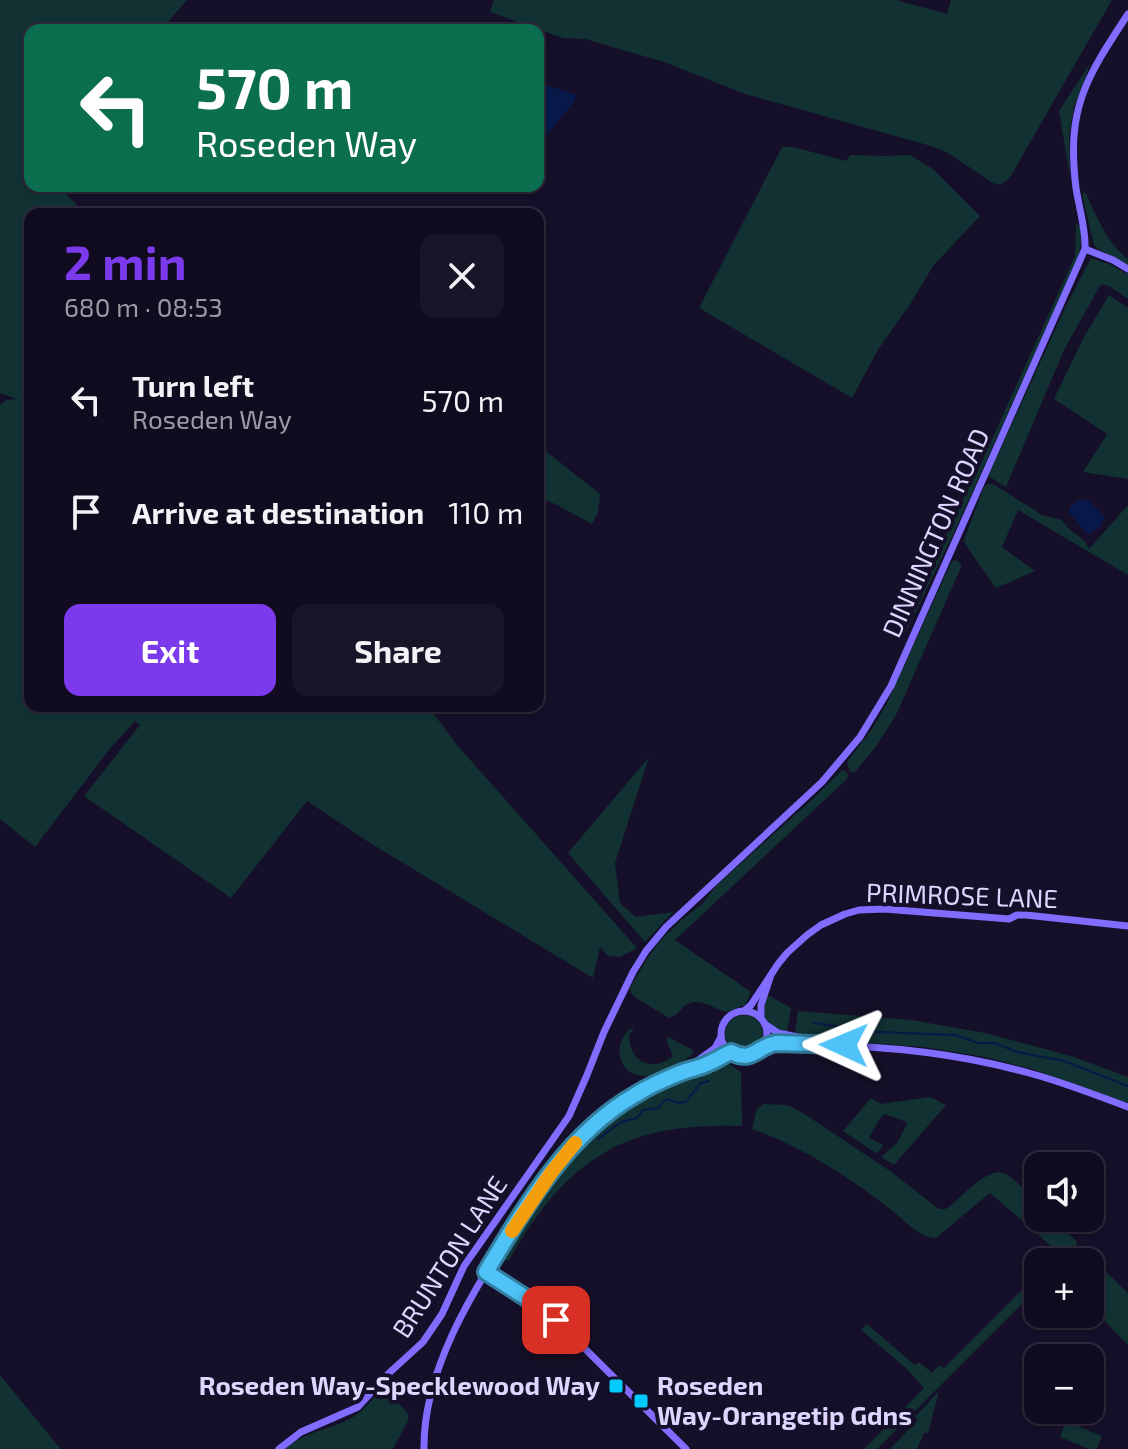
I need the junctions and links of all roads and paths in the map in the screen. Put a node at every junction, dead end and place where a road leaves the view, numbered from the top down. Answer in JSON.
{"nodes":[{"id":1,"x":1128,"y":14,"type":"edge"},
{"id":2,"x":1085,"y":249,"type":"junction"},
{"id":3,"x":1128,"y":269,"type":"edge"},
{"id":4,"x":1128,"y":926,"type":"edge"},
{"id":5,"x":771,"y":976,"type":"junction"},
{"id":6,"x":622,"y":993,"type":"joint"},
{"id":7,"x":744,"y":1011,"type":"junction"},
{"id":8,"x":763,"y":1021,"type":"junction"},
{"id":9,"x":722,"y":1035,"type":"junction"},
{"id":10,"x":844,"y":1045,"type":"junction"},
{"id":11,"x":762,"y":1048,"type":"junction"},
{"id":12,"x":731,"y":1052,"type":"junction"},
{"id":13,"x":682,"y":1072,"type":"junction"},
{"id":14,"x":1128,"y":1107,"type":"edge"},
{"id":15,"x":486,"y":1272,"type":"junction"},
{"id":16,"x":279,"y":1449,"type":"edge"},
{"id":17,"x":424,"y":1449,"type":"edge"},
{"id":18,"x":686,"y":1449,"type":"edge"}],
"edges":[{"from":1,"to":2,"type":"street"},
{"from":2,"to":3,"type":"street"},
{"from":2,"to":6,"type":"street","name":"DINNINGTON ROAD"},
{"from":4,"to":5,"type":"street","name":"PRIMROSE LANE"},
{"from":5,"to":7,"type":"street","name":"PRIMROSE LANE"},
{"from":5,"to":8,"type":"street","name":"PRIMROSE LANE"},
{"from":6,"to":16,"type":"street","name":"BRUNTON LANE"},
{"from":7,"to":8,"type":"street"},
{"from":7,"to":9,"type":"street"},
{"from":8,"to":10,"type":"street"},
{"from":8,"to":11,"type":"street"},
{"from":9,"to":12,"type":"street"},
{"from":9,"to":13,"type":"street"},
{"from":10,"to":11,"type":"street"},
{"from":10,"to":14,"type":"street"},
{"from":11,"to":12,"type":"street"},
{"from":12,"to":13,"type":"street"},
{"from":13,"to":15,"type":"street"},
{"from":15,"to":17,"type":"street"},
{"from":15,"to":18,"type":"street"}]}
